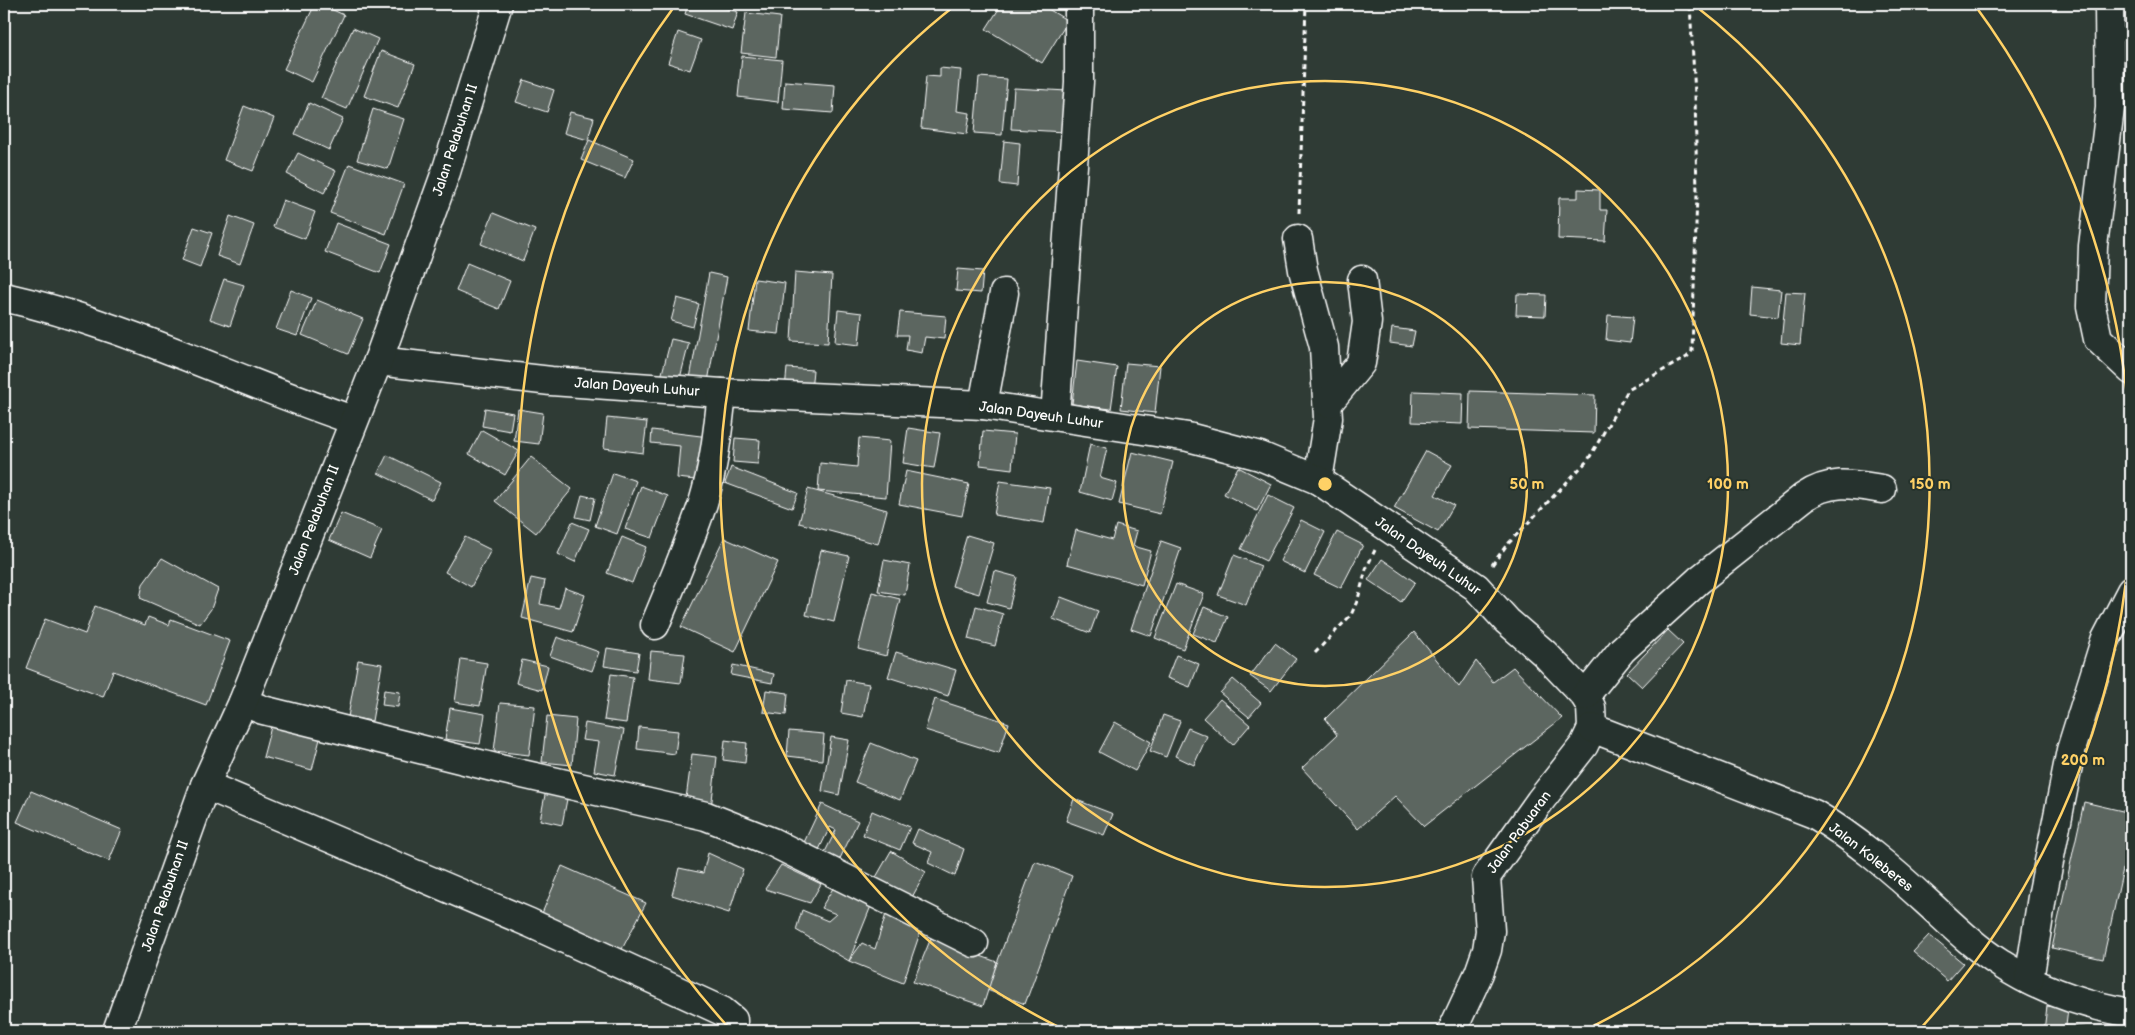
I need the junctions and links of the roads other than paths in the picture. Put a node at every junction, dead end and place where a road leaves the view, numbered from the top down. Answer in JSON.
{"nodes":[{"id":1,"x":498,"y":4,"type":"edge"},
{"id":2,"x":1079,"y":4,"type":"edge"},
{"id":3,"x":2109,"y":4,"type":"edge"},
{"id":4,"x":1298,"y":239,"type":"road end"},
{"id":5,"x":1362,"y":280,"type":"dead end"},
{"id":6,"x":1004,"y":293,"type":"dead end"},
{"id":7,"x":4,"y":297,"type":"edge"},
{"id":8,"x":378,"y":361,"type":"junction"},
{"id":9,"x":2131,"y":370,"type":"edge"},
{"id":10,"x":722,"y":393,"type":"junction"},
{"id":11,"x":1328,"y":403,"type":"junction"},
{"id":12,"x":983,"y":405,"type":"junction"},
{"id":13,"x":1056,"y":416,"type":"junction"},
{"id":14,"x":354,"y":420,"type":"junction"},
{"id":15,"x":1318,"y":480,"type":"junction"},
{"id":16,"x":1882,"y":489,"type":"dead end"},
{"id":17,"x":2131,"y":591,"type":"edge"},
{"id":18,"x":655,"y":624,"type":"dead end"},
{"id":19,"x":1585,"y":696,"type":"junction"},
{"id":20,"x":243,"y":702,"type":"junction"},
{"id":21,"x":1592,"y":728,"type":"junction"},
{"id":22,"x":205,"y":785,"type":"junction"},
{"id":23,"x":974,"y":942,"type":"dead end"},
{"id":24,"x":2029,"y":980,"type":"junction"},
{"id":25,"x":2131,"y":1013,"type":"edge"},
{"id":26,"x":118,"y":1031,"type":"edge"},
{"id":27,"x":733,"y":1031,"type":"edge"},
{"id":28,"x":1452,"y":1031,"type":"edge"}],
"edges":[{"from":1,"to":8,"type":"street","name":"Jalan Pelabuhan II"},
{"from":2,"to":13,"type":"street"},
{"from":3,"to":9,"type":"street"},
{"from":4,"to":11,"type":"street"},
{"from":5,"to":11,"type":"street"},
{"from":6,"to":12,"type":"street"},
{"from":7,"to":14,"type":"street"},
{"from":8,"to":10,"type":"street","name":"Jalan Dayeuh Luhur"},
{"from":8,"to":14,"type":"street","name":"Jalan Pelabuhan II"},
{"from":10,"to":12,"type":"street","name":"Jalan Dayeuh Luhur"},
{"from":10,"to":18,"type":"street"},
{"from":11,"to":15,"type":"street"},
{"from":12,"to":13,"type":"street","name":"Jalan Dayeuh Luhur"},
{"from":13,"to":15,"type":"street","name":"Jalan Dayeuh Luhur"},
{"from":14,"to":20,"type":"street","name":"Jalan Pelabuhan II"},
{"from":15,"to":19,"type":"street","name":"Jalan Dayeuh Luhur"},
{"from":16,"to":19,"type":"street"},
{"from":17,"to":24,"type":"street"},
{"from":19,"to":21,"type":"street","name":"Jalan Dayeuh Luhur"},
{"from":20,"to":22,"type":"street","name":"Jalan Pelabuhan II"},
{"from":20,"to":23,"type":"street"},
{"from":21,"to":24,"type":"street","name":"Jalan Koleberes"},
{"from":21,"to":28,"type":"street","name":"Jalan Pabuaran"},
{"from":22,"to":26,"type":"street","name":"Jalan Pelabuhan II"},
{"from":22,"to":27,"type":"street"},
{"from":24,"to":25,"type":"street","name":"Jalan Koleberes"}]}
